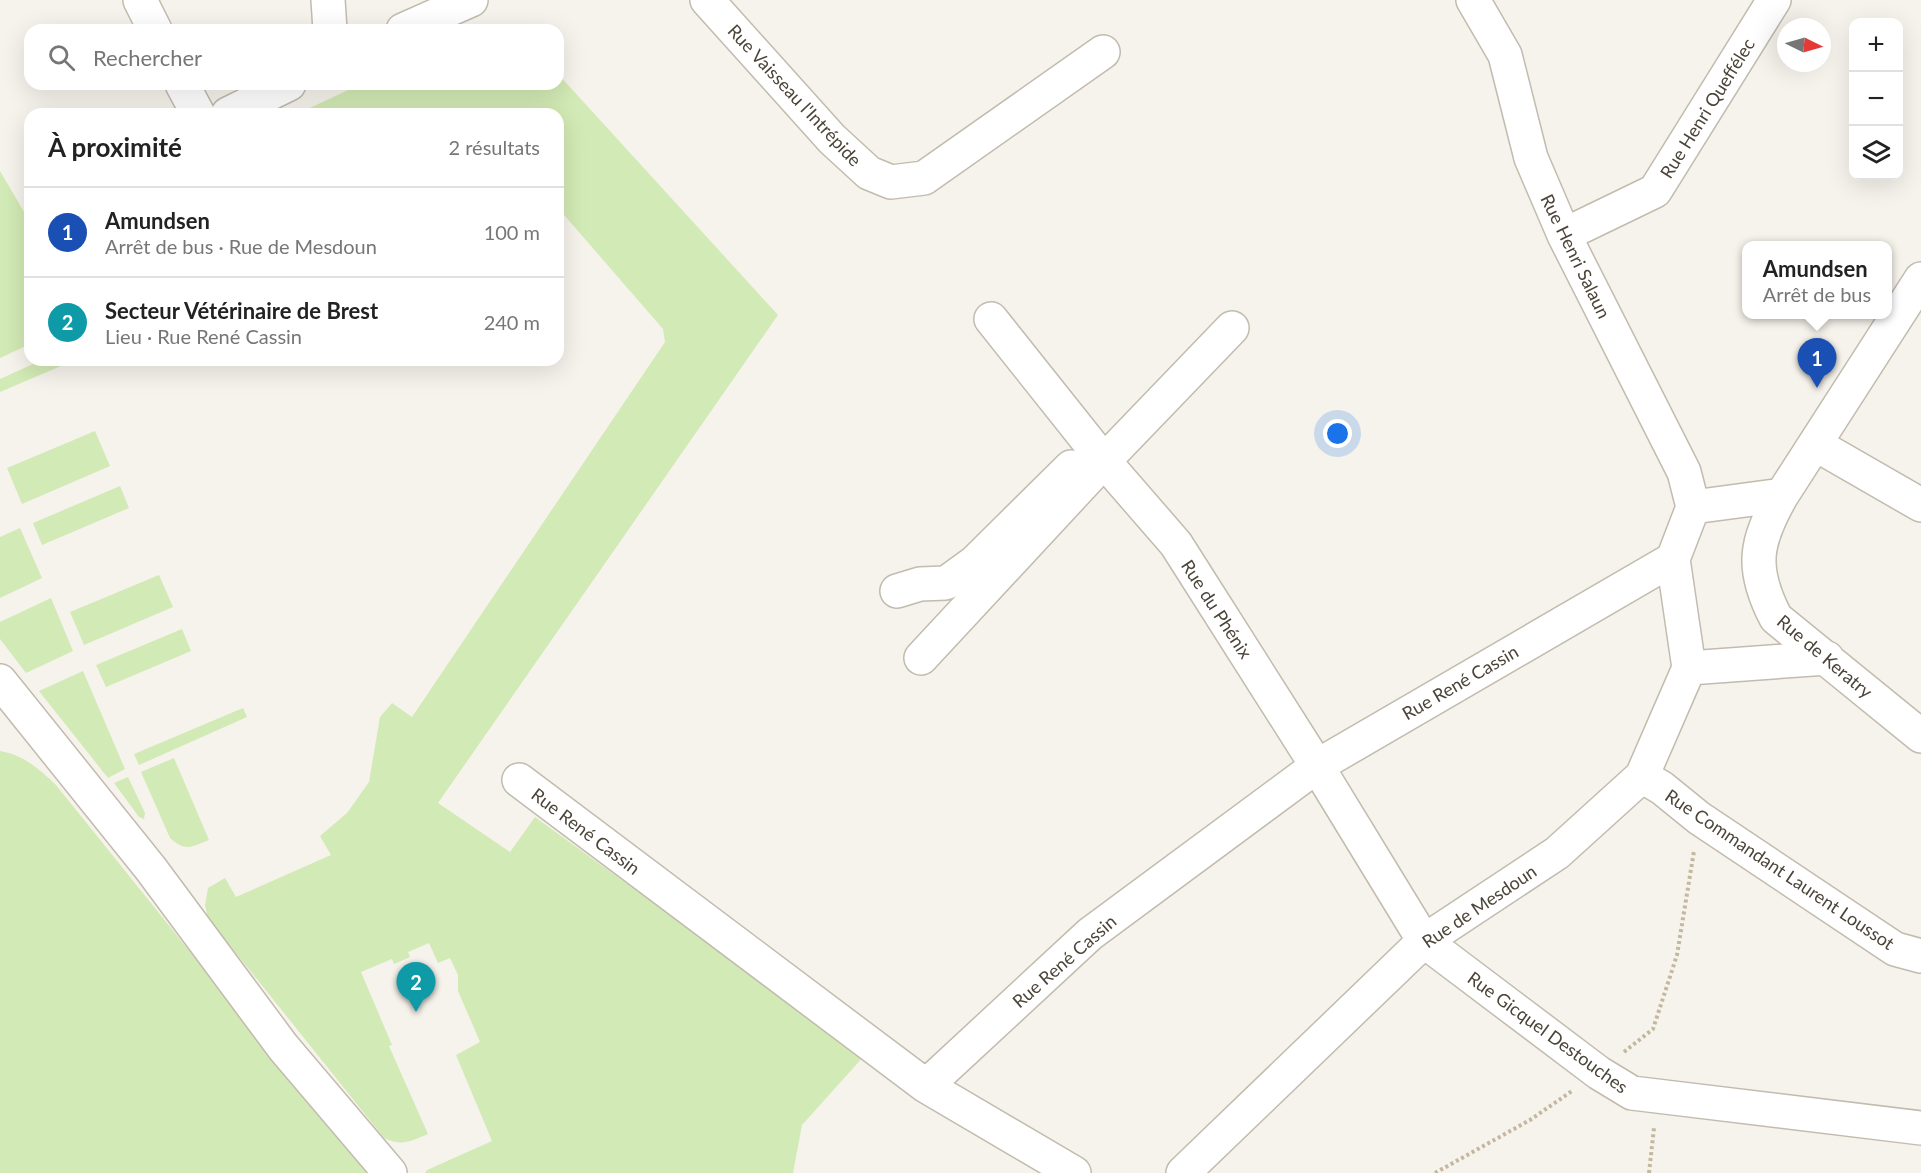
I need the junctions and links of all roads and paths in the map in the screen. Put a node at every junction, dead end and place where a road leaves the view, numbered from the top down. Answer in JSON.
{"nodes":[{"id":1,"x":140,"y":0,"type":"edge"},
{"id":2,"x":328,"y":0,"type":"edge"},
{"id":3,"x":471,"y":0,"type":"edge"},
{"id":4,"x":706,"y":0,"type":"edge"},
{"id":5,"x":1473,"y":0,"type":"edge"},
{"id":6,"x":1774,"y":0,"type":"edge"},
{"id":7,"x":152,"y":24,"type":"edge"},
{"id":8,"x":330,"y":24,"type":"edge"},
{"id":9,"x":417,"y":24,"type":"edge"},
{"id":10,"x":1103,"y":52,"type":"dead end"},
{"id":11,"x":185,"y":90,"type":"edge"},
{"id":12,"x":277,"y":90,"type":"edge"},
{"id":13,"x":195,"y":108,"type":"edge"},
{"id":14,"x":240,"y":108,"type":"edge"},
{"id":15,"x":1564,"y":235,"type":"junction"},
{"id":16,"x":1921,"y":279,"type":"edge"},
{"id":17,"x":991,"y":319,"type":"dead end"},
{"id":18,"x":1232,"y":328,"type":"dead end"},
{"id":19,"x":1815,"y":444,"type":"junction"},
{"id":20,"x":1104,"y":461,"type":"junction"},
{"id":21,"x":1782,"y":495,"type":"junction"},
{"id":22,"x":1921,"y":505,"type":"edge"},
{"id":23,"x":1693,"y":507,"type":"junction"},
{"id":24,"x":1673,"y":559,"type":"junction"},
{"id":25,"x":897,"y":591,"type":"dead end"},
{"id":26,"x":921,"y":658,"type":"dead end"},
{"id":27,"x":1827,"y":658,"type":"junction"},
{"id":28,"x":1689,"y":668,"type":"junction"},
{"id":29,"x":2,"y":689,"type":"edge"},
{"id":30,"x":1921,"y":736,"type":"edge"},
{"id":31,"x":1317,"y":766,"type":"junction"},
{"id":32,"x":1642,"y":776,"type":"junction"},
{"id":33,"x":519,"y":780,"type":"dead end"},
{"id":34,"x":1699,"y":818,"type":"junction"},
{"id":35,"x":1424,"y":941,"type":"junction"},
{"id":36,"x":1921,"y":956,"type":"edge"},
{"id":37,"x":1599,"y":1073,"type":"junction"},
{"id":38,"x":926,"y":1086,"type":"junction"},
{"id":39,"x":1659,"y":1098,"type":"junction"},
{"id":40,"x":1921,"y":1128,"type":"edge"},
{"id":41,"x":390,"y":1173,"type":"edge"},
{"id":42,"x":1074,"y":1173,"type":"edge"},
{"id":43,"x":1183,"y":1173,"type":"edge"},
{"id":44,"x":1435,"y":1173,"type":"edge"},
{"id":45,"x":1648,"y":1173,"type":"edge"}],
"edges":[{"from":1,"to":7,"type":"street"},
{"from":2,"to":8,"type":"street"},
{"from":3,"to":9,"type":"street"},
{"from":4,"to":10,"type":"street","name":"Rue Vaisseau l'Intrépide"},
{"from":5,"to":15,"type":"street","name":"Rue Henri Salaun"},
{"from":6,"to":15,"type":"street","name":"Rue Henri Queffélec"},
{"from":11,"to":13,"type":"street"},
{"from":12,"to":14,"type":"street"},
{"from":15,"to":23,"type":"street","name":"Rue Henri Salaun"},
{"from":16,"to":19,"type":"street"},
{"from":17,"to":20,"type":"street","name":"Rue du Phénix"},
{"from":18,"to":20,"type":"street"},
{"from":19,"to":21,"type":"street"},
{"from":19,"to":22,"type":"street"},
{"from":20,"to":25,"type":"street"},
{"from":20,"to":26,"type":"street"},
{"from":20,"to":31,"type":"street","name":"Rue du Phénix"},
{"from":21,"to":23,"type":"street"},
{"from":21,"to":27,"type":"street","name":"Rue de Keratry"},
{"from":23,"to":24,"type":"street"},
{"from":24,"to":28,"type":"street"},
{"from":24,"to":31,"type":"street","name":"Rue René Cassin"},
{"from":27,"to":28,"type":"street"},
{"from":27,"to":30,"type":"street","name":"Rue de Keratry"},
{"from":28,"to":32,"type":"street","name":"Rue de Mesdoun"},
{"from":29,"to":41,"type":"street"},
{"from":31,"to":35,"type":"street","name":"Rue Gicquel Destouches"},
{"from":31,"to":38,"type":"street","name":"Rue René Cassin"},
{"from":32,"to":34,"type":"street","name":"Rue Commandant Laurent Loussot"},
{"from":32,"to":35,"type":"street","name":"Rue de Mesdoun"},
{"from":33,"to":38,"type":"street","name":"Rue René Cassin"},
{"from":34,"to":36,"type":"street","name":"Rue Commandant Laurent Loussot"},
{"from":34,"to":37,"type":"path"},
{"from":35,"to":37,"type":"street","name":"Rue Gicquel Destouches"},
{"from":35,"to":43,"type":"street","name":"Rue de Mesdoun"},
{"from":37,"to":39,"type":"street","name":"Rue Gicquel Destouches"},
{"from":37,"to":44,"type":"path"},
{"from":38,"to":42,"type":"street"},
{"from":39,"to":40,"type":"street","name":"Rue Gicquel Destouches"},
{"from":39,"to":45,"type":"path"}]}
